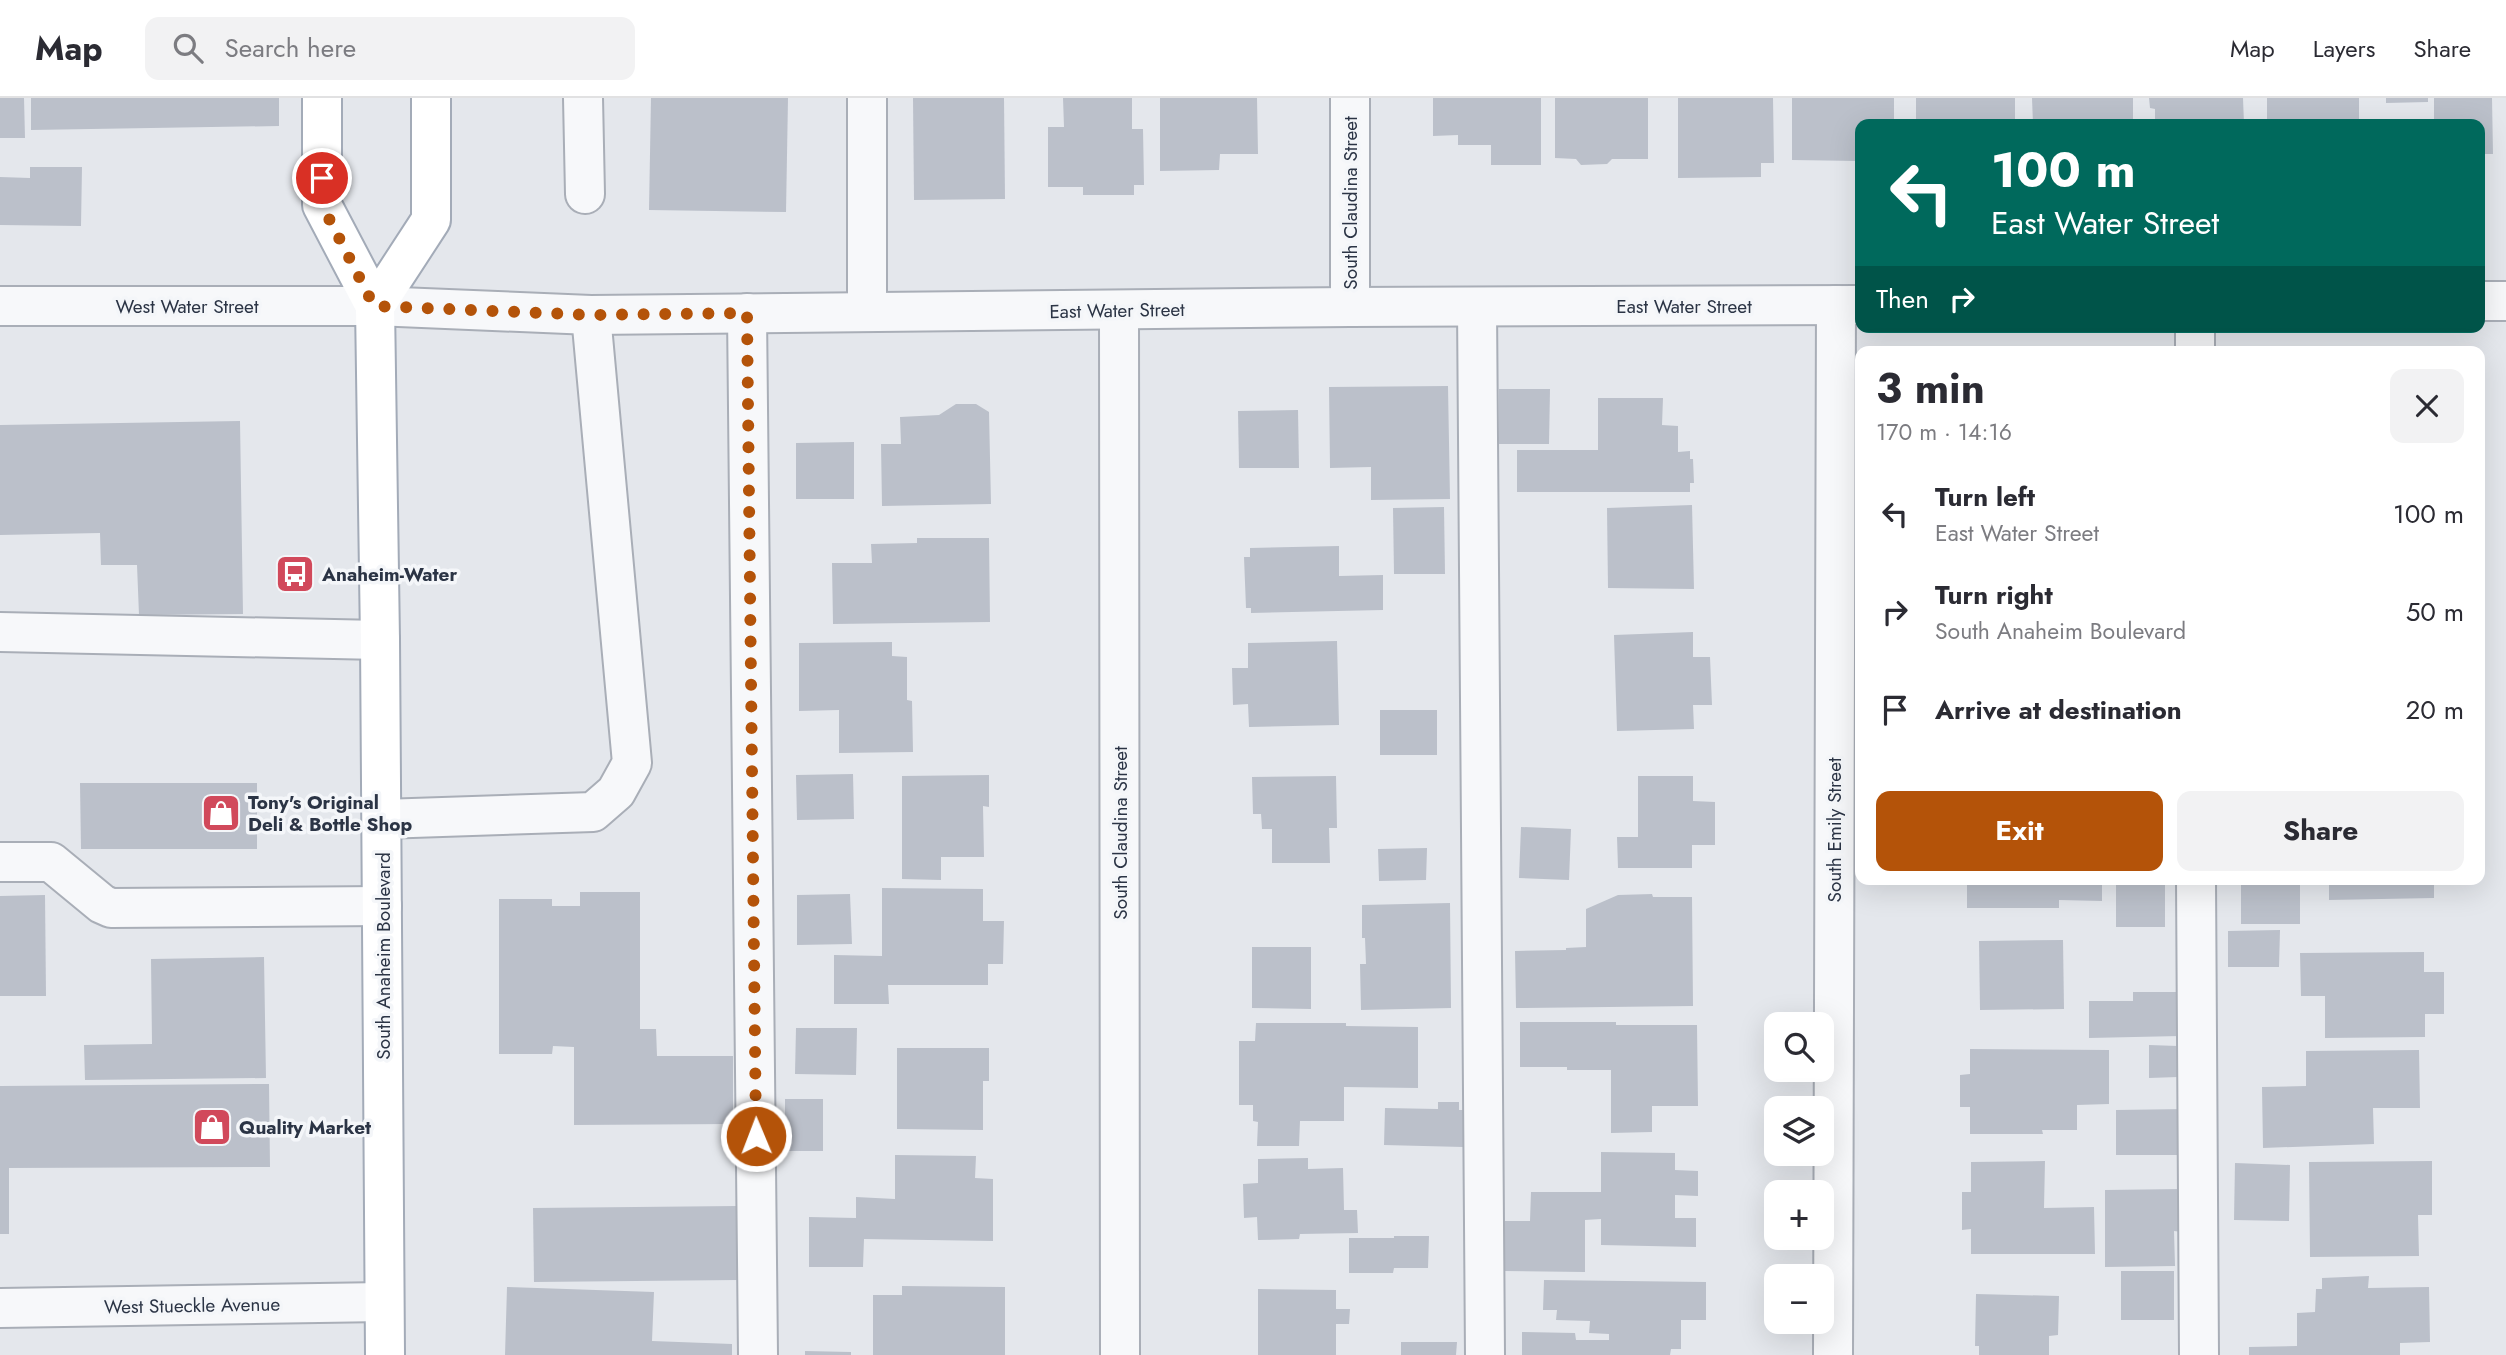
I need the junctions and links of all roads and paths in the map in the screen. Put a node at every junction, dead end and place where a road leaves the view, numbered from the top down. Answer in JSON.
{"nodes":[{"id":1,"x":322,"y":98,"type":"edge"},
{"id":2,"x":431,"y":98,"type":"edge"},
{"id":3,"x":583,"y":98,"type":"edge"},
{"id":4,"x":867,"y":98,"type":"edge"},
{"id":5,"x":1350,"y":98,"type":"edge"},
{"id":6,"x":584,"y":194,"type":"dead end"},
{"id":7,"x":2485,"y":301,"type":"edge"},
{"id":8,"x":2506,"y":301,"type":"edge"},
{"id":9,"x":1848,"y":305,"type":"edge"},
{"id":10,"x":0,"y":306,"type":"edge"},
{"id":11,"x":374,"y":306,"type":"junction"},
{"id":12,"x":1350,"y":307,"type":"junction"},
{"id":13,"x":1477,"y":307,"type":"junction"},
{"id":14,"x":1119,"y":311,"type":"junction"},
{"id":15,"x":867,"y":312,"type":"junction"},
{"id":16,"x":747,"y":313,"type":"junction"},
{"id":17,"x":591,"y":315,"type":"junction"},
{"id":18,"x":0,"y":632,"type":"edge"},
{"id":19,"x":380,"y":640,"type":"junction"},
{"id":20,"x":382,"y":819,"type":"junction"},
{"id":21,"x":0,"y":862,"type":"edge"},
{"id":22,"x":2196,"y":885,"type":"edge"},
{"id":23,"x":382,"y":906,"type":"junction"},
{"id":24,"x":384,"y":1302,"type":"junction"},
{"id":25,"x":0,"y":1308,"type":"edge"},
{"id":26,"x":385,"y":1355,"type":"edge"},
{"id":27,"x":758,"y":1355,"type":"edge"},
{"id":28,"x":1120,"y":1355,"type":"edge"},
{"id":29,"x":1485,"y":1355,"type":"edge"},
{"id":30,"x":1833,"y":1355,"type":"edge"},
{"id":31,"x":2199,"y":1355,"type":"edge"}],
"edges":[{"from":1,"to":11,"type":"main road","name":"South Anaheim Boulevard"},
{"from":2,"to":11,"type":"main road"},
{"from":3,"to":6,"type":"street"},
{"from":4,"to":15,"type":"street"},
{"from":5,"to":12,"type":"street","name":"South Claudina Street"},
{"from":7,"to":8,"type":"street"},
{"from":9,"to":13,"type":"street","name":"East Water Street"},
{"from":9,"to":30,"type":"street","name":"South Emily Street"},
{"from":10,"to":11,"type":"street","name":"West Water Street"},
{"from":11,"to":17,"type":"street","name":"East Water Street"},
{"from":11,"to":19,"type":"main road","name":"South Anaheim Boulevard"},
{"from":12,"to":13,"type":"street","name":"East Water Street"},
{"from":12,"to":14,"type":"street","name":"East Water Street"},
{"from":13,"to":29,"type":"street"},
{"from":14,"to":15,"type":"street","name":"East Water Street"},
{"from":14,"to":28,"type":"street","name":"South Claudina Street"},
{"from":15,"to":16,"type":"street","name":"East Water Street"},
{"from":16,"to":17,"type":"street","name":"East Water Street"},
{"from":16,"to":27,"type":"street"},
{"from":17,"to":20,"type":"street"},
{"from":18,"to":19,"type":"street"},
{"from":19,"to":20,"type":"main road","name":"South Anaheim Boulevard"},
{"from":20,"to":23,"type":"main road","name":"South Anaheim Boulevard"},
{"from":21,"to":23,"type":"street"},
{"from":22,"to":31,"type":"street"},
{"from":23,"to":24,"type":"main road","name":"South Anaheim Boulevard"},
{"from":24,"to":25,"type":"street","name":"West Stueckle Avenue"},
{"from":24,"to":26,"type":"main road","name":"South Anaheim Boulevard"}]}
